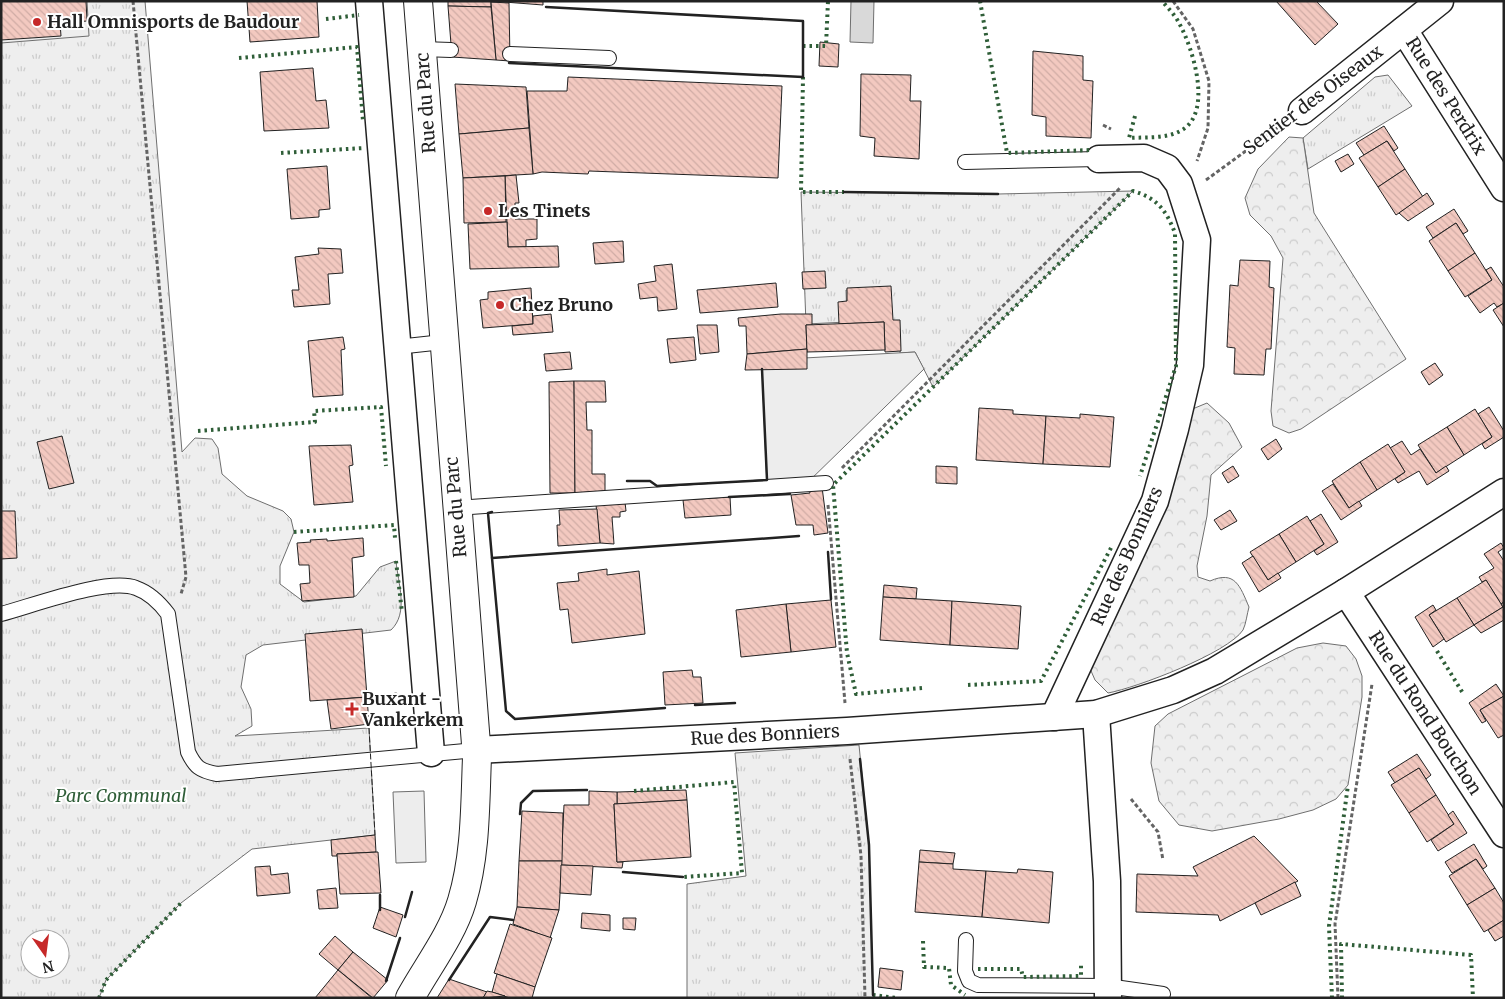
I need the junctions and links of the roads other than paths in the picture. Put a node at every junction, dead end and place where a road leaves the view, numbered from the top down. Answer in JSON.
{"nodes":[{"id":1,"x":369,"y":1,"type":"edge"},
{"id":2,"x":418,"y":1,"type":"edge"},
{"id":3,"x":1440,"y":1,"type":"edge"},
{"id":4,"x":1404,"y":30,"type":"junction"},
{"id":5,"x":422,"y":49,"type":"junction"},
{"id":6,"x":451,"y":50,"type":"dead end"},
{"id":7,"x":510,"y":54,"type":"dead end"},
{"id":8,"x":609,"y":58,"type":"dead end"},
{"id":9,"x":1302,"y":111,"type":"road end"},
{"id":10,"x":1099,"y":159,"type":"joint"},
{"id":11,"x":965,"y":162,"type":"dead end"},
{"id":12,"x":1504,"y":188,"type":"edge"},
{"id":13,"x":443,"y":342,"type":"junction"},
{"id":14,"x":398,"y":346,"type":"junction"},
{"id":15,"x":826,"y":483,"type":"road end"},
{"id":16,"x":1504,"y":492,"type":"edge"},
{"id":17,"x":456,"y":508,"type":"junction"},
{"id":18,"x":1346,"y":592,"type":"junction"},
{"id":19,"x":1,"y":614,"type":"edge"},
{"id":20,"x":1096,"y":714,"type":"junction"},
{"id":21,"x":1054,"y":717,"type":"junction"},
{"id":22,"x":476,"y":750,"type":"junction"},
{"id":23,"x":431,"y":753,"type":"junction"},
{"id":24,"x":1504,"y":834,"type":"edge"},
{"id":25,"x":966,"y":940,"type":"dead end"},
{"id":26,"x":1108,"y":992,"type":"edge"},
{"id":27,"x":1163,"y":994,"type":"dead end"},
{"id":28,"x":410,"y":998,"type":"edge"}],
"edges":[{"from":1,"to":14,"type":"street"},
{"from":2,"to":5,"type":"street","name":"Rue du Parc"},
{"from":3,"to":4,"type":"street","name":"Sentier des Oiseaux"},
{"from":4,"to":9,"type":"street","name":"Sentier des Oiseaux"},
{"from":4,"to":12,"type":"street","name":"Rue des Perdrix"},
{"from":5,"to":6,"type":"lane"},
{"from":5,"to":13,"type":"street","name":"Rue du Parc"},
{"from":7,"to":8,"type":"lane"},
{"from":10,"to":11,"type":"lane"},
{"from":10,"to":21,"type":"street","name":"Rue des Bonniers"},
{"from":13,"to":14,"type":"lane"},
{"from":13,"to":17,"type":"street","name":"Rue du Parc"},
{"from":14,"to":23,"type":"street"},
{"from":15,"to":17,"type":"lane"},
{"from":16,"to":18,"type":"street","name":"Rue des Bonniers"},
{"from":17,"to":22,"type":"street","name":"Rue du Parc"},
{"from":18,"to":20,"type":"street","name":"Rue des Bonniers"},
{"from":18,"to":24,"type":"street","name":"Rue du Rond Bouchon"},
{"from":19,"to":23,"type":"lane"},
{"from":20,"to":21,"type":"street","name":"Rue des Bonniers"},
{"from":20,"to":26,"type":"street"},
{"from":21,"to":22,"type":"street","name":"Rue des Bonniers"},
{"from":22,"to":23,"type":"lane"},
{"from":22,"to":28,"type":"street","name":"Rue du Parc"},
{"from":25,"to":26,"type":"lane"},
{"from":26,"to":27,"type":"lane"}]}
